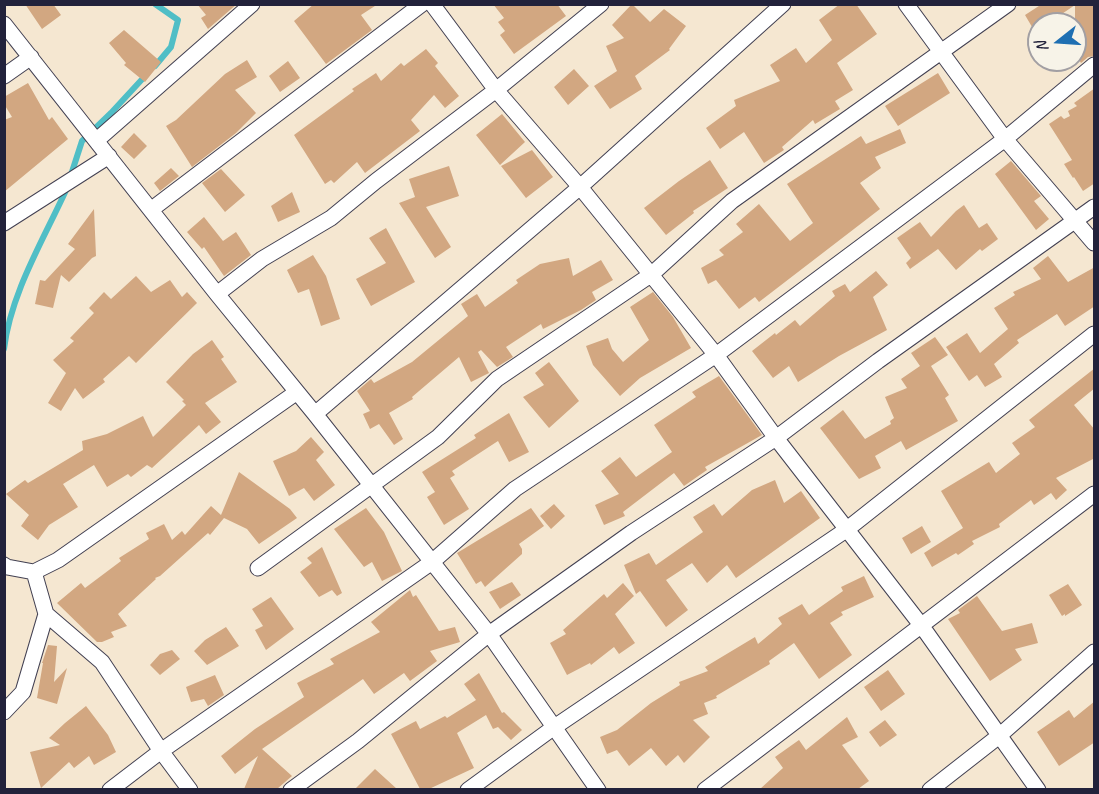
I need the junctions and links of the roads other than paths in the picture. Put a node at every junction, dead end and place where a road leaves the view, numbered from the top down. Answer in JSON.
{"nodes":[{"id":1,"x":252,"y":4,"type":"edge"},
{"id":2,"x":422,"y":4,"type":"edge"},
{"id":3,"x":432,"y":4,"type":"edge"},
{"id":4,"x":601,"y":4,"type":"edge"},
{"id":5,"x":783,"y":4,"type":"edge"},
{"id":6,"x":906,"y":4,"type":"edge"},
{"id":7,"x":1008,"y":4,"type":"edge"},
{"id":8,"x":4,"y":24,"type":"edge"},
{"id":9,"x":942,"y":52,"type":"junction"},
{"id":10,"x":31,"y":57,"type":"junction"},
{"id":11,"x":1095,"y":65,"type":"edge"},
{"id":12,"x":4,"y":76,"type":"edge"},
{"id":13,"x":496,"y":90,"type":"junction"},
{"id":14,"x":1005,"y":139,"type":"junction"},
{"id":15,"x":97,"y":140,"type":"junction"},
{"id":16,"x":109,"y":156,"type":"junction"},
{"id":17,"x":580,"y":187,"type":"junction"},
{"id":18,"x":1095,"y":207,"type":"edge"},
{"id":19,"x":152,"y":209,"type":"junction"},
{"id":20,"x":1076,"y":222,"type":"junction"},
{"id":21,"x":4,"y":223,"type":"edge"},
{"id":22,"x":1095,"y":243,"type":"edge"},
{"id":23,"x":652,"y":274,"type":"junction"},
{"id":24,"x":217,"y":294,"type":"junction"},
{"id":25,"x":1095,"y":334,"type":"edge"},
{"id":26,"x":716,"y":356,"type":"junction"},
{"id":27,"x":297,"y":392,"type":"junction"},
{"id":28,"x":315,"y":414,"type":"junction"},
{"id":29,"x":776,"y":438,"type":"junction"},
{"id":30,"x":370,"y":484,"type":"junction"},
{"id":31,"x":1095,"y":494,"type":"edge"},
{"id":32,"x":846,"y":530,"type":"junction"},
{"id":33,"x":432,"y":562,"type":"junction"},
{"id":34,"x":4,"y":565,"type":"edge"},
{"id":35,"x":258,"y":568,"type":"dead end"},
{"id":36,"x":34,"y":572,"type":"junction"},
{"id":37,"x":46,"y":614,"type":"junction"},
{"id":38,"x":921,"y":625,"type":"junction"},
{"id":39,"x":489,"y":634,"type":"junction"},
{"id":40,"x":1095,"y":652,"type":"edge"},
{"id":41,"x":4,"y":712,"type":"edge"},
{"id":42,"x":553,"y":728,"type":"junction"},
{"id":43,"x":999,"y":736,"type":"junction"},
{"id":44,"x":161,"y":751,"type":"junction"},
{"id":45,"x":110,"y":789,"type":"edge"},
{"id":46,"x":190,"y":789,"type":"edge"},
{"id":47,"x":291,"y":789,"type":"edge"},
{"id":48,"x":468,"y":789,"type":"edge"},
{"id":49,"x":598,"y":789,"type":"edge"},
{"id":50,"x":705,"y":789,"type":"edge"},
{"id":51,"x":930,"y":789,"type":"edge"},
{"id":52,"x":1038,"y":789,"type":"edge"}],
"edges":[{"from":1,"to":15,"type":"street"},
{"from":2,"to":19,"type":"street"},
{"from":3,"to":13,"type":"street"},
{"from":4,"to":13,"type":"street"},
{"from":5,"to":17,"type":"street"},
{"from":6,"to":9,"type":"street"},
{"from":7,"to":9,"type":"street"},
{"from":8,"to":10,"type":"street"},
{"from":9,"to":14,"type":"street"},
{"from":9,"to":23,"type":"street"},
{"from":10,"to":12,"type":"street"},
{"from":10,"to":15,"type":"street"},
{"from":11,"to":14,"type":"street"},
{"from":13,"to":17,"type":"street"},
{"from":13,"to":24,"type":"street"},
{"from":14,"to":20,"type":"street"},
{"from":14,"to":26,"type":"street"},
{"from":15,"to":16,"type":"street"},
{"from":16,"to":19,"type":"street"},
{"from":16,"to":21,"type":"street"},
{"from":17,"to":23,"type":"street"},
{"from":17,"to":28,"type":"street"},
{"from":18,"to":20,"type":"street"},
{"from":19,"to":24,"type":"street"},
{"from":20,"to":22,"type":"street"},
{"from":20,"to":29,"type":"street"},
{"from":23,"to":26,"type":"street"},
{"from":23,"to":30,"type":"street"},
{"from":24,"to":27,"type":"street"},
{"from":25,"to":32,"type":"street"},
{"from":26,"to":29,"type":"street"},
{"from":26,"to":33,"type":"street"},
{"from":27,"to":28,"type":"street"},
{"from":27,"to":36,"type":"street"},
{"from":28,"to":30,"type":"street"},
{"from":29,"to":32,"type":"street"},
{"from":29,"to":39,"type":"street"},
{"from":30,"to":33,"type":"street"},
{"from":30,"to":35,"type":"street"},
{"from":31,"to":38,"type":"street"},
{"from":32,"to":38,"type":"street"},
{"from":32,"to":42,"type":"street"},
{"from":33,"to":39,"type":"street"},
{"from":33,"to":44,"type":"street"},
{"from":34,"to":36,"type":"street"},
{"from":36,"to":37,"type":"street"},
{"from":37,"to":41,"type":"street"},
{"from":37,"to":44,"type":"street"},
{"from":38,"to":43,"type":"street"},
{"from":38,"to":50,"type":"street"},
{"from":39,"to":42,"type":"street"},
{"from":39,"to":47,"type":"street"},
{"from":40,"to":43,"type":"street"},
{"from":42,"to":48,"type":"street"},
{"from":42,"to":49,"type":"street"},
{"from":43,"to":51,"type":"street"},
{"from":43,"to":52,"type":"street"},
{"from":44,"to":45,"type":"street"},
{"from":44,"to":46,"type":"street"}]}
